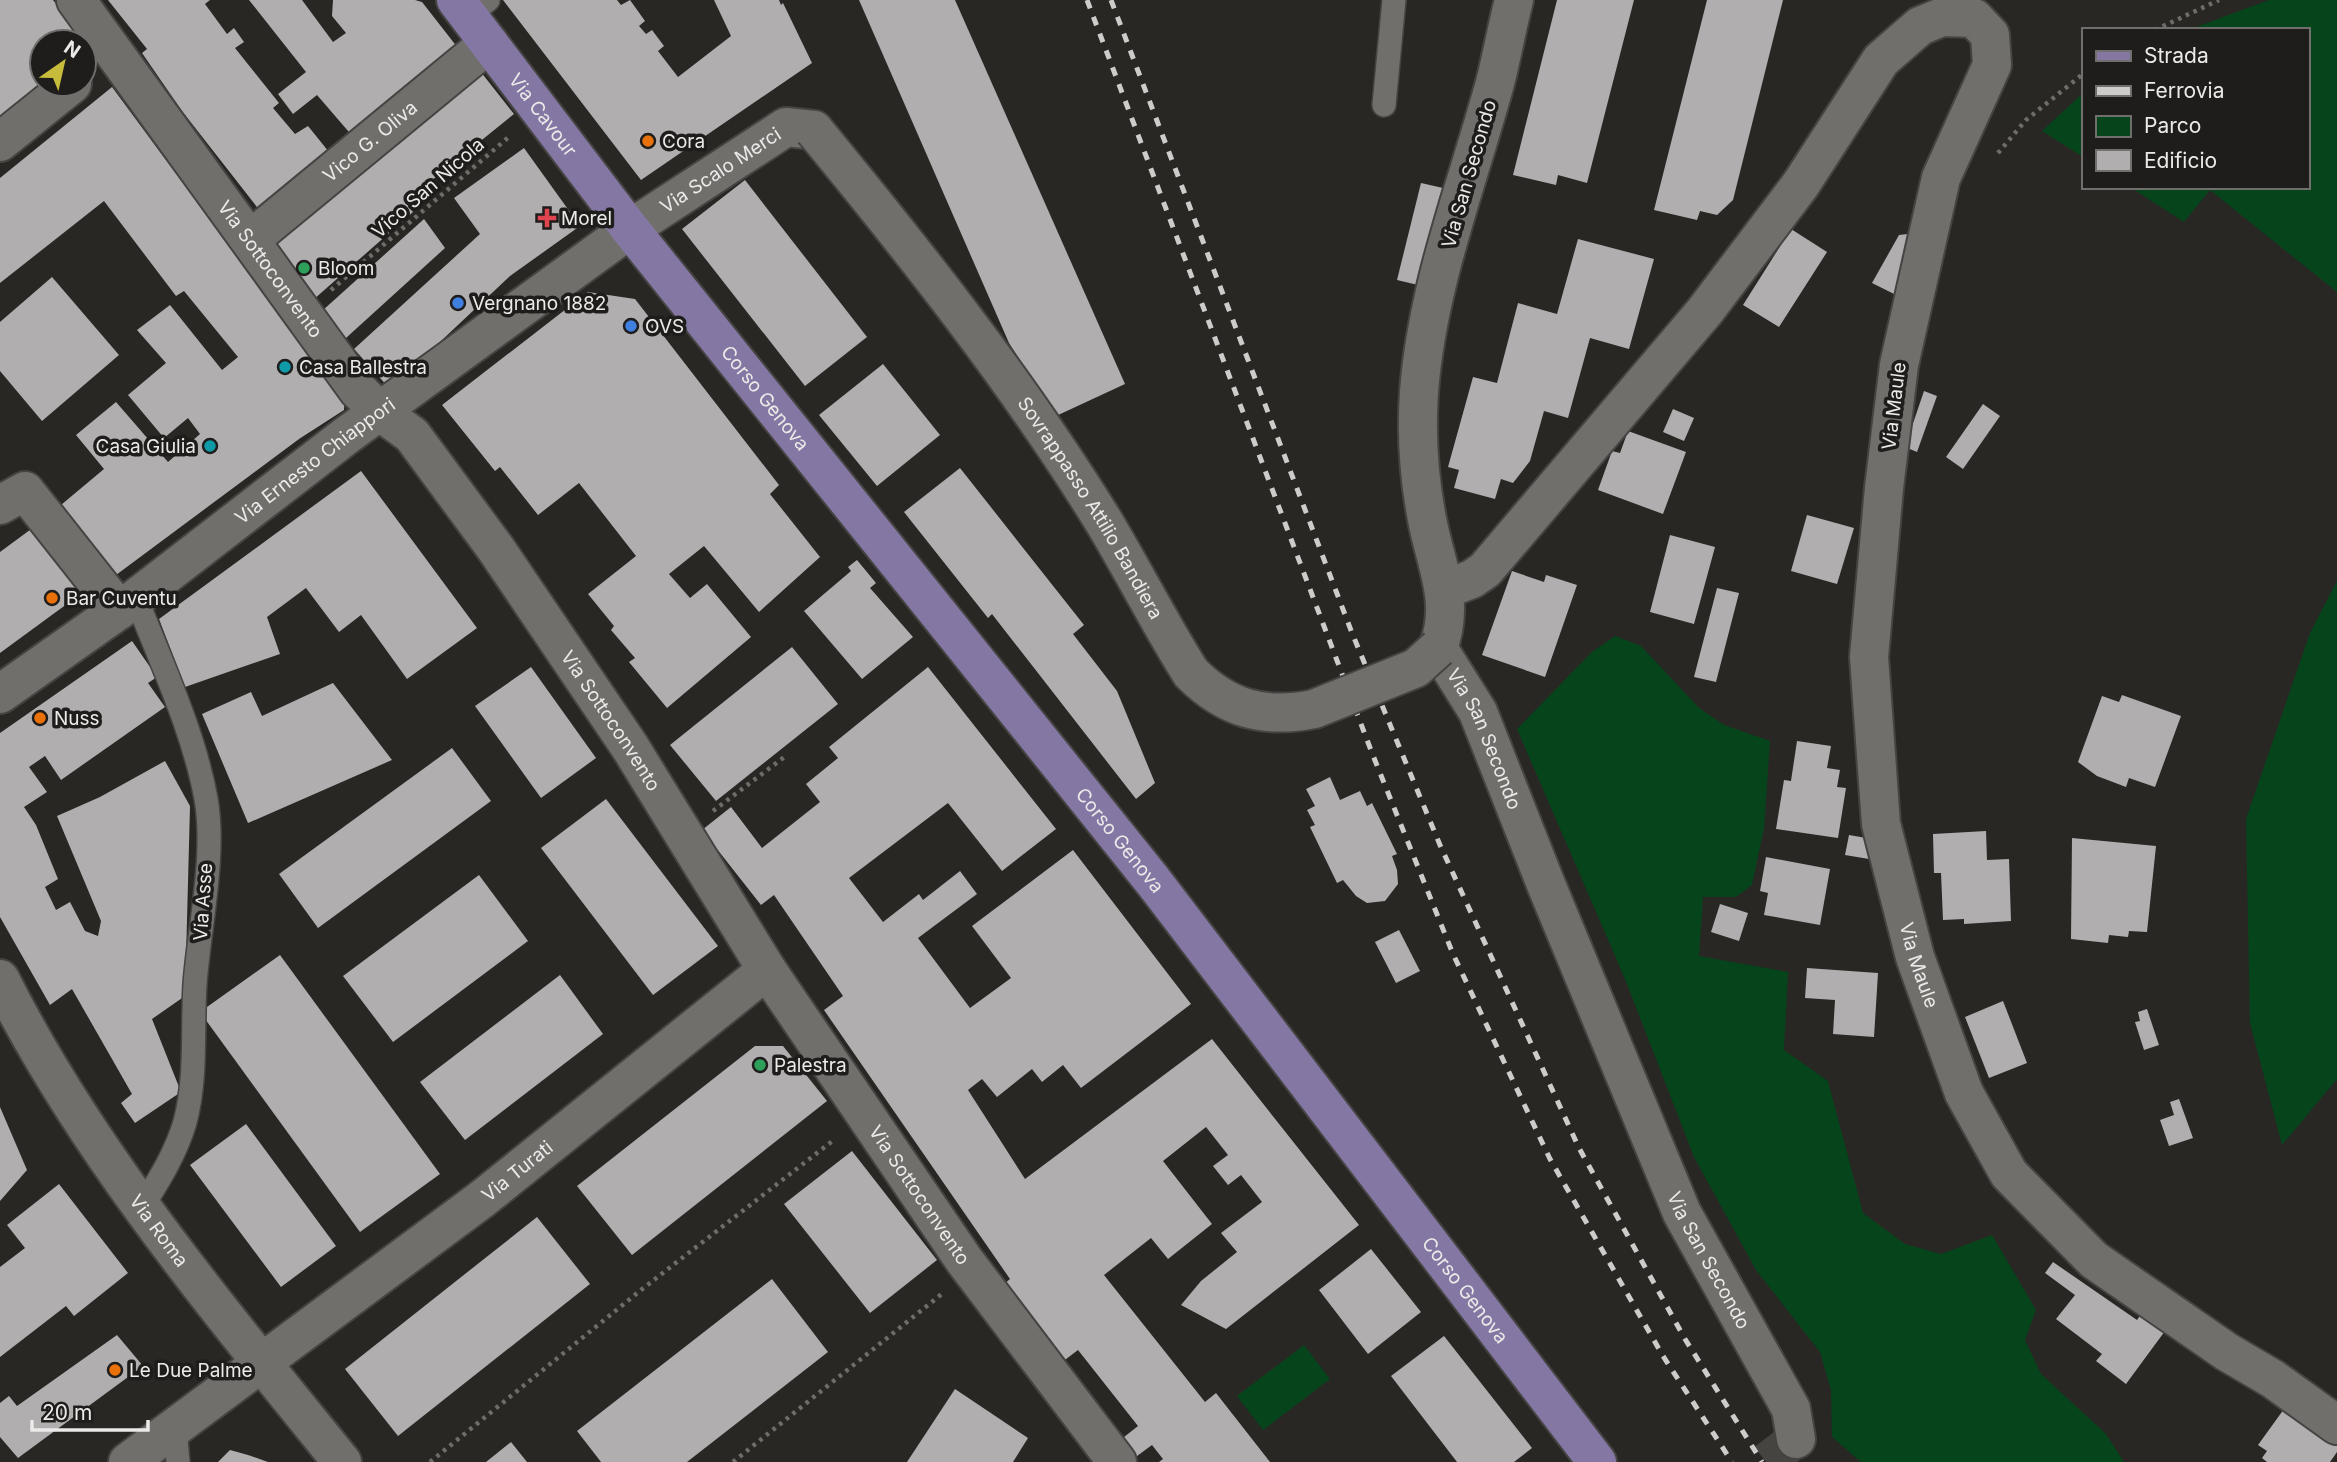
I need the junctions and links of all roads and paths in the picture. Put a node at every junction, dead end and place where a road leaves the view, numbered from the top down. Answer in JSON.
{"nodes":[{"id":1,"x":76,"y":0,"type":"edge"},
{"id":2,"x":1394,"y":0,"type":"edge"},
{"id":3,"x":1514,"y":0,"type":"edge"},
{"id":4,"x":2219,"y":0,"type":"edge"},
{"id":5,"x":475,"y":15,"type":"edge"},
{"id":6,"x":2159,"y":28,"type":"edge"},
{"id":7,"x":114,"y":50,"type":"junction"},
{"id":8,"x":98,"y":63,"type":"edge"},
{"id":9,"x":2082,"y":75,"type":"edge"},
{"id":10,"x":55,"y":98,"type":"edge"},
{"id":11,"x":1384,"y":105,"type":"dead end"},
{"id":12,"x":540,"y":110,"type":"junction"},
{"id":13,"x":814,"y":130,"type":"joint"},
{"id":14,"x":0,"y":142,"type":"edge"},
{"id":15,"x":1990,"y":163,"type":"dead end"},
{"id":16,"x":630,"y":229,"type":"junction"},
{"id":17,"x":251,"y":239,"type":"junction"},
{"id":18,"x":304,"y":314,"type":"junction"},
{"id":19,"x":379,"y":411,"type":"junction"},
{"id":20,"x":0,"y":505,"type":"edge"},
{"id":21,"x":1446,"y":589,"type":"junction"},
{"id":22,"x":127,"y":604,"type":"junction"},
{"id":23,"x":1438,"y":648,"type":"junction"},
{"id":24,"x":0,"y":694,"type":"edge"},
{"id":25,"x":787,"y":755,"type":"dead end"},
{"id":26,"x":684,"y":833,"type":"junction"},
{"id":27,"x":767,"y":970,"type":"junction"},
{"id":28,"x":0,"y":979,"type":"edge"},
{"id":29,"x":866,"y":1115,"type":"junction"},
{"id":30,"x":142,"y":1207,"type":"junction"},
{"id":31,"x":971,"y":1271,"type":"junction"},
{"id":32,"x":264,"y":1363,"type":"junction"},
{"id":33,"x":2337,"y":1425,"type":"edge"},
{"id":34,"x":1796,"y":1438,"type":"dead end"},
{"id":35,"x":177,"y":1445,"type":"edge"},
{"id":36,"x":128,"y":1462,"type":"edge"},
{"id":37,"x":342,"y":1462,"type":"edge"},
{"id":38,"x":430,"y":1462,"type":"edge"},
{"id":39,"x":733,"y":1462,"type":"edge"},
{"id":40,"x":1117,"y":1462,"type":"edge"},
{"id":41,"x":1597,"y":1462,"type":"edge"}],
"edges":[{"from":1,"to":7,"type":"street","name":"Via Sottoconvento"},
{"from":2,"to":11,"type":"lane"},
{"from":3,"to":21,"type":"street","name":"Via San Secondo"},
{"from":4,"to":6,"type":"path"},
{"from":5,"to":12,"type":"main road","name":"Via Cavour"},
{"from":5,"to":17,"type":"street","name":"Vico G. Oliva"},
{"from":7,"to":8,"type":"street"},
{"from":7,"to":17,"type":"street","name":"Via Sottoconvento"},
{"from":9,"to":15,"type":"path"},
{"from":10,"to":14,"type":"street"},
{"from":12,"to":16,"type":"main road","name":"Via Cavour"},
{"from":12,"to":18,"type":"path","name":"Vico San Nicola"},
{"from":13,"to":16,"type":"street","name":"Via Scalo Merci"},
{"from":13,"to":23,"type":"street","name":"Sovrappasso Attilio Bandiera","bridge":true},
{"from":16,"to":19,"type":"street","name":"Via Ernesto Chiappori"},
{"from":16,"to":41,"type":"main road","name":"Corso Genova"},
{"from":17,"to":18,"type":"street","name":"Via Sottoconvento"},
{"from":18,"to":19,"type":"street","name":"Via Sottoconvento"},
{"from":19,"to":22,"type":"street","name":"Via Ernesto Chiappori"},
{"from":19,"to":26,"type":"street","name":"Via Sottoconvento"},
{"from":20,"to":22,"type":"street","name":"Via Asse"},
{"from":21,"to":23,"type":"street","name":"Via San Secondo"},
{"from":21,"to":33,"type":"street","name":"Via Maule"},
{"from":22,"to":24,"type":"street","name":"Via Ernesto Chiappori"},
{"from":22,"to":30,"type":"lane","name":"Via Asse"},
{"from":23,"to":34,"type":"street","name":"Via San Secondo"},
{"from":25,"to":26,"type":"path"},
{"from":26,"to":27,"type":"street","name":"Via Sottoconvento"},
{"from":27,"to":29,"type":"street","name":"Via Sottoconvento"},
{"from":27,"to":32,"type":"street","name":"Via Turati"},
{"from":28,"to":30,"type":"street","name":"Via Roma"},
{"from":29,"to":31,"type":"street","name":"Via Sottoconvento"},
{"from":29,"to":38,"type":"path"},
{"from":30,"to":32,"type":"street","name":"Via Roma"},
{"from":31,"to":39,"type":"path"},
{"from":31,"to":40,"type":"street","name":"Via Sottoconvento"},
{"from":32,"to":35,"type":"street","name":"Via Turati"},
{"from":32,"to":37,"type":"street","name":"Via Roma"},
{"from":35,"to":36,"type":"street","name":"Via Turati"}]}
